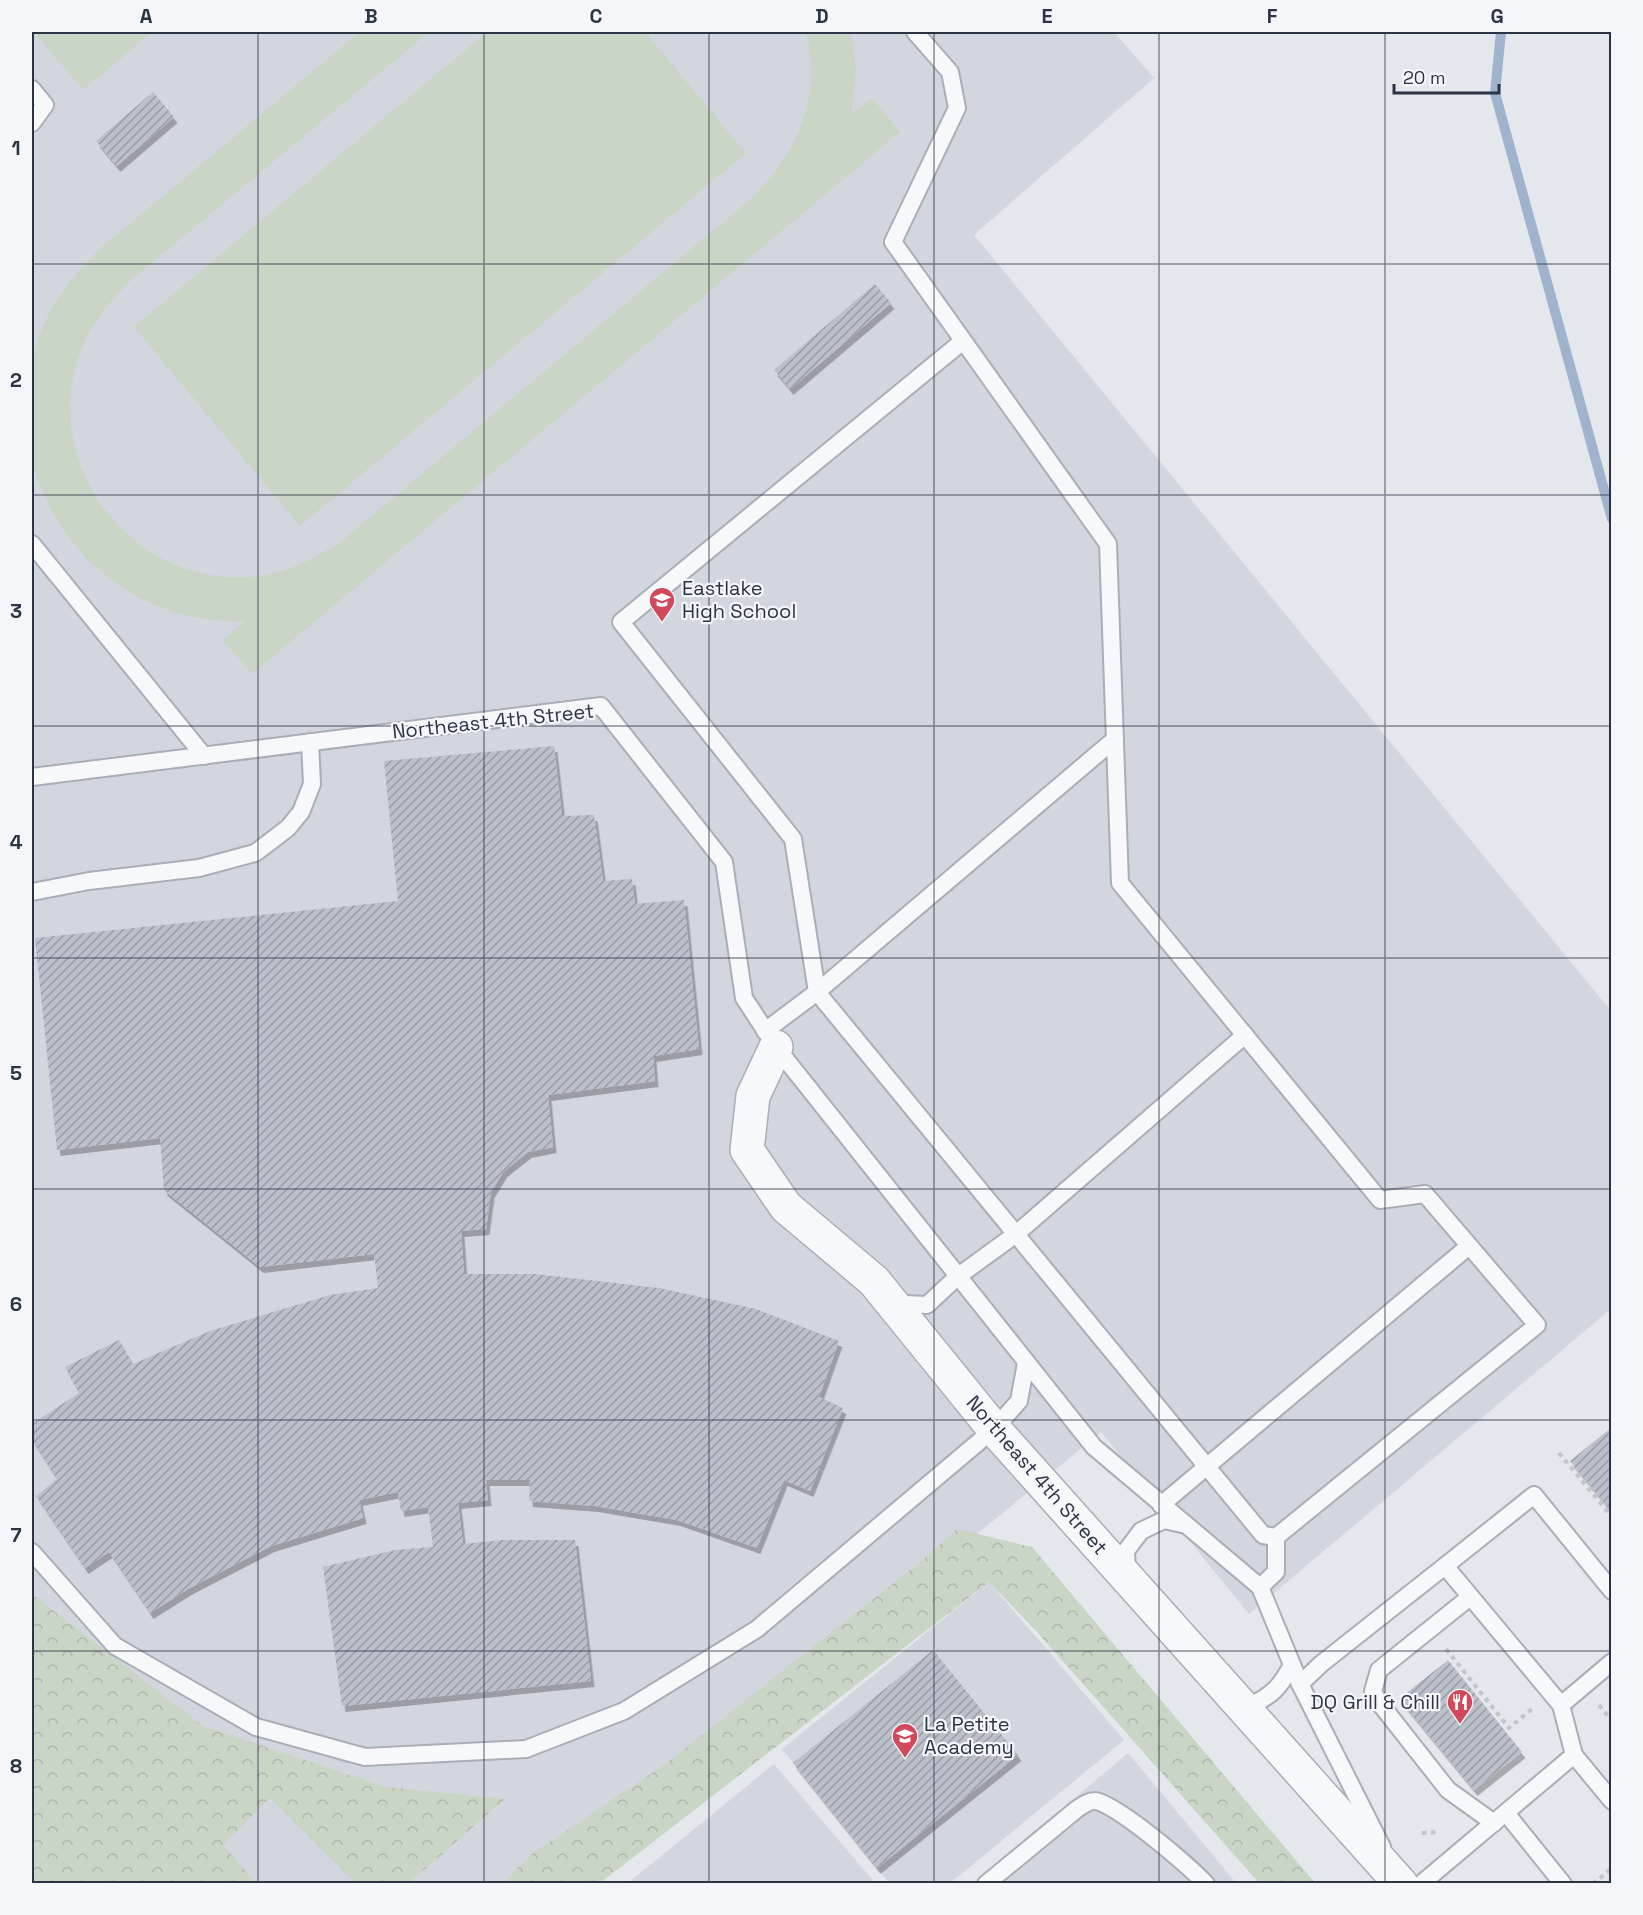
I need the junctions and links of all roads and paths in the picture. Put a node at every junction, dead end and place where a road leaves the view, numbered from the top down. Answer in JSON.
{"nodes":[{"id":1,"x":915,"y":32,"type":"edge"},
{"id":2,"x":32,"y":89,"type":"edge"},
{"id":3,"x":32,"y":123,"type":"edge"},
{"id":4,"x":963,"y":341,"type":"junction"},
{"id":5,"x":32,"y":544,"type":"edge"},
{"id":6,"x":1115,"y":739,"type":"junction"},
{"id":7,"x":310,"y":742,"type":"junction"},
{"id":8,"x":204,"y":756,"type":"junction"},
{"id":9,"x":32,"y":777,"type":"edge"},
{"id":10,"x":32,"y":892,"type":"edge"},
{"id":11,"x":817,"y":993,"type":"junction"},
{"id":12,"x":1245,"y":1035,"type":"junction"},
{"id":13,"x":770,"y":1039,"type":"junction"},
{"id":14,"x":1016,"y":1234,"type":"junction"},
{"id":15,"x":1469,"y":1246,"type":"junction"},
{"id":16,"x":957,"y":1277,"type":"junction"},
{"id":17,"x":874,"y":1281,"type":"junction"},
{"id":18,"x":1026,"y":1364,"type":"junction"},
{"id":19,"x":994,"y":1429,"type":"junction"},
{"id":20,"x":1559,"y":1453,"type":"dead end"},
{"id":21,"x":1207,"y":1466,"type":"junction"},
{"id":22,"x":1161,"y":1505,"type":"junction"},
{"id":23,"x":1611,"y":1517,"type":"edge"},
{"id":24,"x":1186,"y":1524,"type":"junction"},
{"id":25,"x":1276,"y":1537,"type":"junction"},
{"id":26,"x":32,"y":1552,"type":"edge"},
{"id":27,"x":1444,"y":1566,"type":"junction"},
{"id":28,"x":1260,"y":1587,"type":"junction"},
{"id":29,"x":1138,"y":1590,"type":"junction"},
{"id":30,"x":1611,"y":1591,"type":"edge"},
{"id":31,"x":1470,"y":1597,"type":"junction"},
{"id":32,"x":1611,"y":1662,"type":"edge"},
{"id":33,"x":1292,"y":1665,"type":"junction"},
{"id":34,"x":1300,"y":1684,"type":"junction"},
{"id":35,"x":1239,"y":1702,"type":"junction"},
{"id":36,"x":1561,"y":1705,"type":"junction"},
{"id":37,"x":1574,"y":1755,"type":"junction"},
{"id":38,"x":1611,"y":1801,"type":"edge"},
{"id":39,"x":1500,"y":1818,"type":"junction"},
{"id":40,"x":1611,"y":1868,"type":"edge"},
{"id":41,"x":1407,"y":1883,"type":"edge"},
{"id":42,"x":986,"y":1884,"type":"edge"},
{"id":43,"x":1206,"y":1884,"type":"edge"},
{"id":44,"x":1563,"y":1884,"type":"edge"},
{"id":45,"x":1593,"y":1884,"type":"edge"}],
"edges":[{"from":1,"to":4,"type":"lane"},
{"from":2,"to":3,"type":"lane"},
{"from":4,"to":6,"type":"lane"},
{"from":4,"to":11,"type":"lane"},
{"from":5,"to":8,"type":"lane"},
{"from":6,"to":11,"type":"lane"},
{"from":6,"to":12,"type":"lane"},
{"from":7,"to":8,"type":"lane","name":"Northeast 4th Street"},
{"from":7,"to":10,"type":"lane"},
{"from":7,"to":13,"type":"lane","name":"Northeast 4th Street"},
{"from":8,"to":9,"type":"lane","name":"Northeast 4th Street"},
{"from":11,"to":13,"type":"lane"},
{"from":11,"to":14,"type":"lane"},
{"from":12,"to":14,"type":"lane"},
{"from":12,"to":15,"type":"lane"},
{"from":13,"to":16,"type":"lane","name":"Northeast 4th Street"},
{"from":13,"to":17,"type":"street","name":"Northeast 4th Street"},
{"from":14,"to":16,"type":"lane"},
{"from":14,"to":21,"type":"lane"},
{"from":15,"to":21,"type":"lane"},
{"from":15,"to":25,"type":"lane"},
{"from":16,"to":17,"type":"lane"},
{"from":16,"to":18,"type":"lane","name":"Northeast 4th Street"},
{"from":17,"to":19,"type":"street","name":"Northeast 4th Street"},
{"from":18,"to":19,"type":"lane"},
{"from":18,"to":22,"type":"lane","name":"Northeast 4th Street"},
{"from":19,"to":26,"type":"lane"},
{"from":19,"to":29,"type":"street","name":"Northeast 4th Street"},
{"from":20,"to":23,"type":"path"},
{"from":21,"to":22,"type":"lane"},
{"from":21,"to":25,"type":"lane"},
{"from":22,"to":24,"type":"lane","name":"Northeast 4th Street"},
{"from":24,"to":28,"type":"lane","name":"Northeast 4th Street"},
{"from":24,"to":29,"type":"lane"},
{"from":25,"to":28,"type":"lane"},
{"from":27,"to":30,"type":"lane"},
{"from":27,"to":31,"type":"lane"},
{"from":27,"to":34,"type":"lane"},
{"from":28,"to":33,"type":"lane","name":"Northeast 4th Street"},
{"from":29,"to":35,"type":"street","name":"Northeast 4th Street"},
{"from":31,"to":36,"type":"lane"},
{"from":31,"to":39,"type":"lane"},
{"from":32,"to":36,"type":"lane"},
{"from":33,"to":34,"type":"lane","name":"Northeast 4th Street"},
{"from":33,"to":35,"type":"lane"},
{"from":34,"to":41,"type":"lane","name":"Northeast 4th Street"},
{"from":35,"to":41,"type":"street","name":"Northeast 4th Street"},
{"from":36,"to":37,"type":"lane"},
{"from":37,"to":38,"type":"lane"},
{"from":37,"to":39,"type":"lane"},
{"from":39,"to":41,"type":"lane"},
{"from":39,"to":44,"type":"lane"},
{"from":40,"to":45,"type":"path"},
{"from":42,"to":43,"type":"lane"}]}
